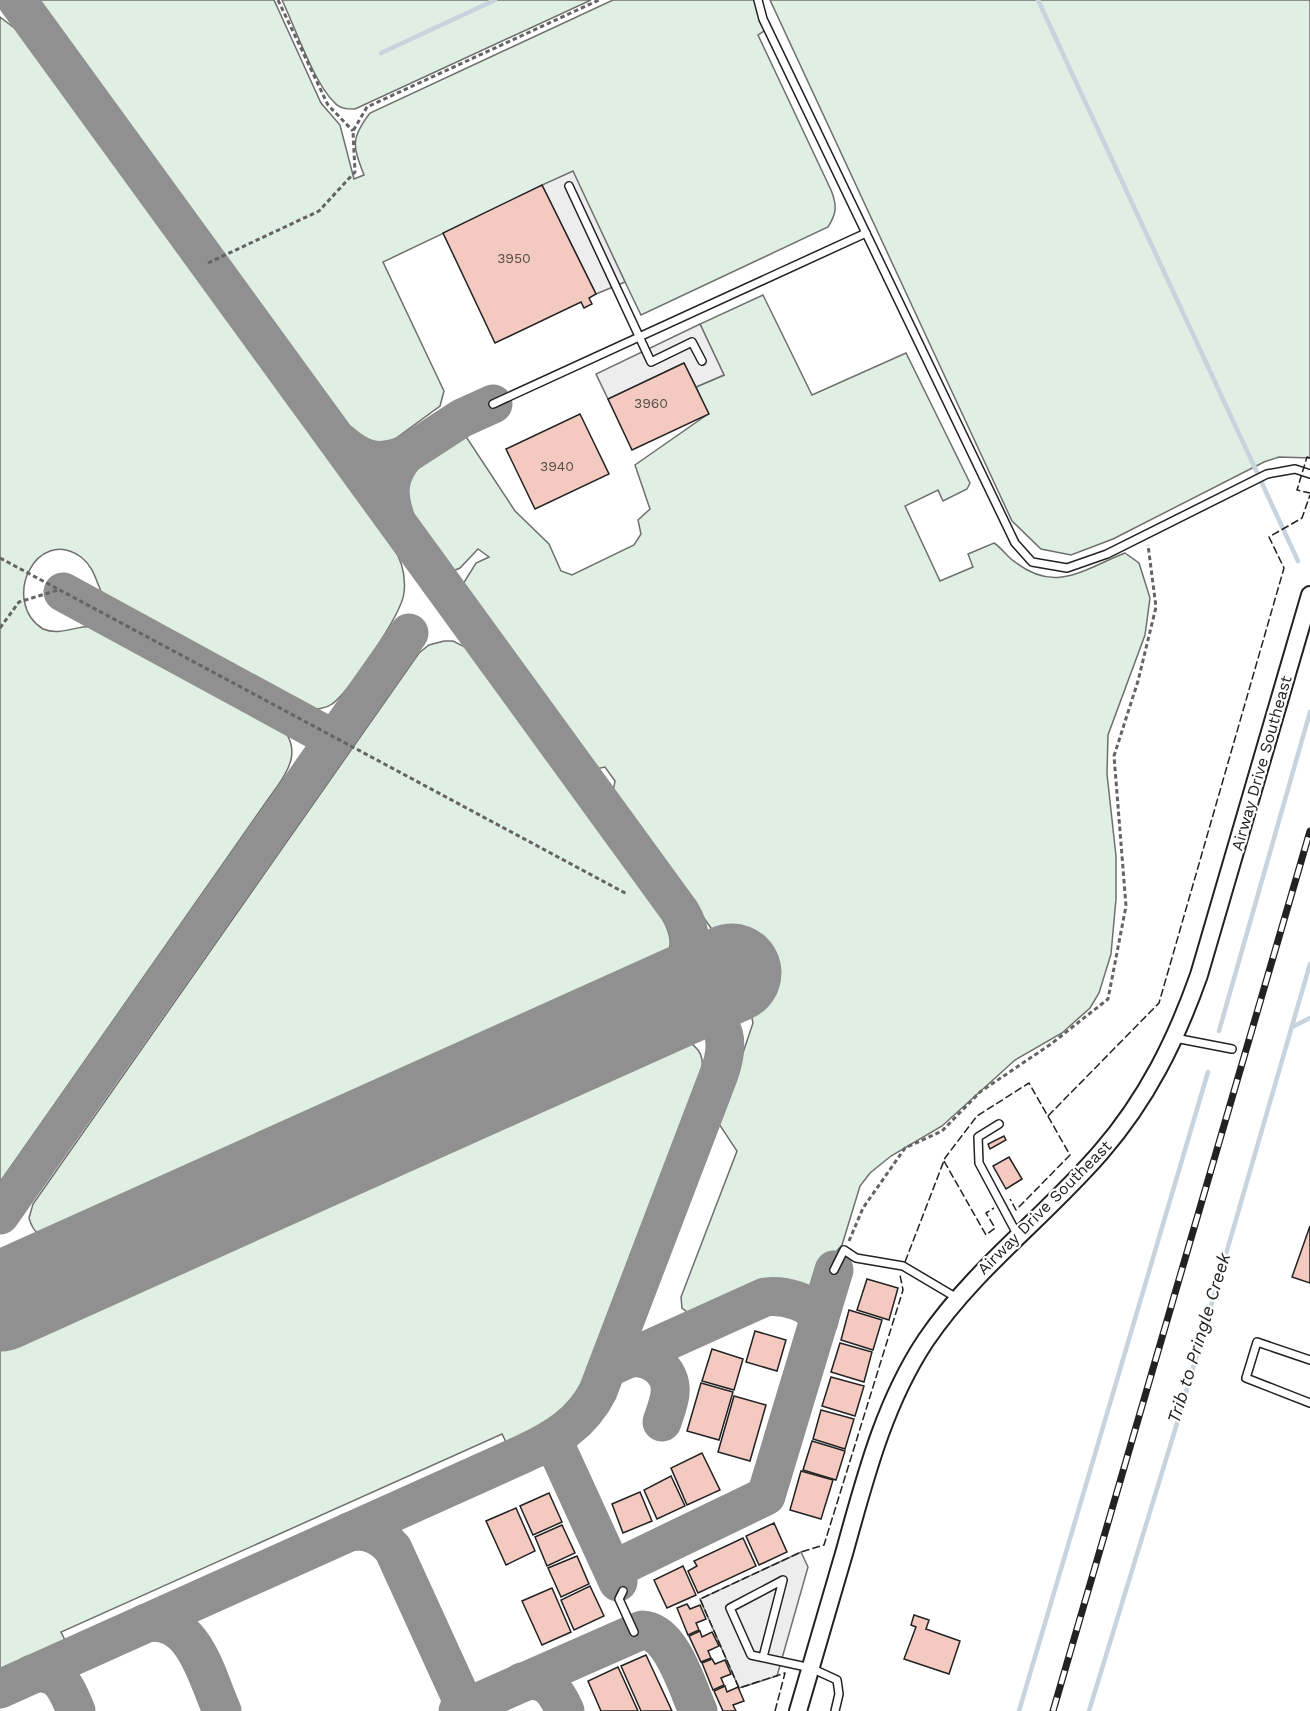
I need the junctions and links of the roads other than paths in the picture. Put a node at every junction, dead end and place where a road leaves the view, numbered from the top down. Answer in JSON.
{"nodes":[{"id":1,"x":758,"y":0,"type":"edge"},
{"id":2,"x":569,"y":186,"type":"dead end"},
{"id":3,"x":866,"y":233,"type":"junction"},
{"id":4,"x":639,"y":335,"type":"junction"},
{"id":5,"x":702,"y":361,"type":"dead end"},
{"id":6,"x":493,"y":404,"type":"dead end"},
{"id":7,"x":1310,"y":474,"type":"edge"},
{"id":8,"x":1310,"y":594,"type":"edge"},
{"id":9,"x":1174,"y":1038,"type":"junction"},
{"id":10,"x":1232,"y":1049,"type":"dead end"},
{"id":11,"x":999,"y":1124,"type":"dead end"},
{"id":12,"x":1017,"y":1234,"type":"junction"},
{"id":13,"x":834,"y":1270,"type":"dead end"},
{"id":14,"x":957,"y":1298,"type":"junction"},
{"id":15,"x":1310,"y":1360,"type":"edge"},
{"id":16,"x":1310,"y":1403,"type":"edge"},
{"id":17,"x":623,"y":1592,"type":"dead end"},
{"id":18,"x":634,"y":1632,"type":"dead end"},
{"id":19,"x":763,"y":1657,"type":"junction"},
{"id":20,"x":811,"y":1668,"type":"junction"},
{"id":21,"x":798,"y":1711,"type":"edge"},
{"id":22,"x":835,"y":1711,"type":"edge"}],
"edges":[{"from":1,"to":3,"type":"lane"},
{"from":2,"to":4,"type":"lane"},
{"from":3,"to":4,"type":"lane"},
{"from":3,"to":7,"type":"lane"},
{"from":4,"to":5,"type":"lane"},
{"from":4,"to":6,"type":"lane"},
{"from":8,"to":9,"type":"street","name":"Airway Drive Southeast"},
{"from":9,"to":10,"type":"lane"},
{"from":9,"to":12,"type":"street","name":"Airway Drive Southeast"},
{"from":11,"to":12,"type":"lane"},
{"from":12,"to":14,"type":"street","name":"Airway Drive Southeast"},
{"from":13,"to":14,"type":"lane"},
{"from":14,"to":20,"type":"street","name":"Airway Drive Southeast"},
{"from":15,"to":16,"type":"lane"},
{"from":17,"to":18,"type":"lane"},
{"from":19,"to":19,"type":"lane"},
{"from":19,"to":20,"type":"lane"},
{"from":20,"to":21,"type":"street","name":"Airway Drive Southeast"},
{"from":20,"to":22,"type":"lane"}]}
